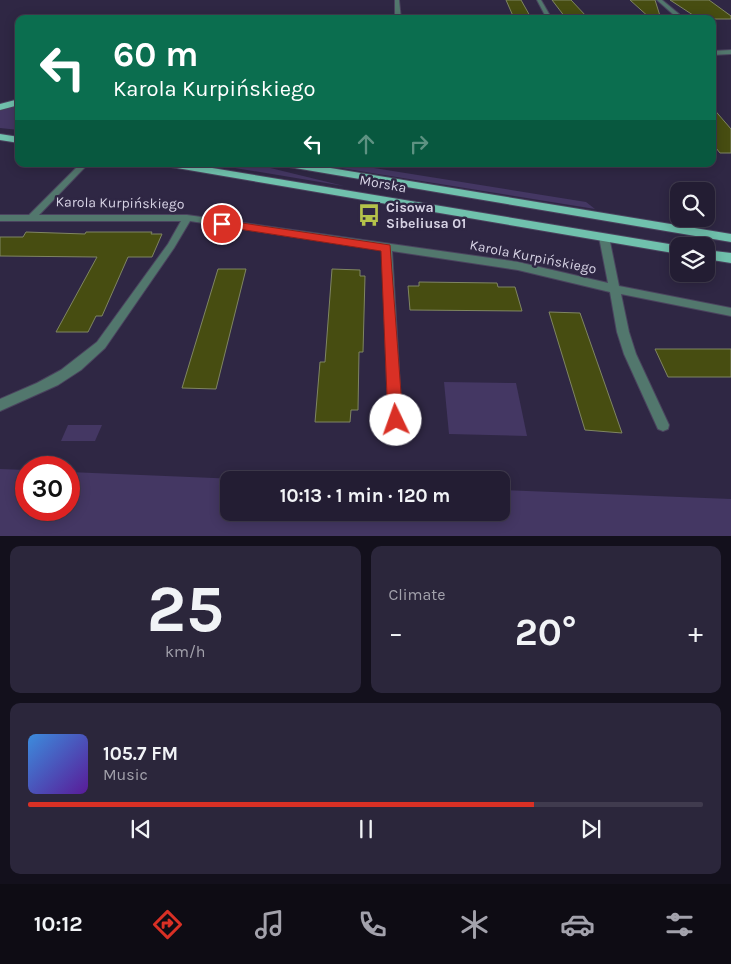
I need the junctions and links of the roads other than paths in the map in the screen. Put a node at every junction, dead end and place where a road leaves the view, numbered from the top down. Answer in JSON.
{"nodes":[{"id":1,"x":397,"y":0,"type":"edge"},
{"id":2,"x":539,"y":0,"type":"edge"},
{"id":3,"x":659,"y":0,"type":"edge"},
{"id":4,"x":676,"y":14,"type":"dead end"},
{"id":5,"x":398,"y":15,"type":"edge"},
{"id":6,"x":548,"y":15,"type":"edge"},
{"id":7,"x":731,"y":52,"type":"edge"},
{"id":8,"x":716,"y":54,"type":"edge"},
{"id":9,"x":0,"y":99,"type":"edge"},
{"id":10,"x":15,"y":101,"type":"edge"},
{"id":11,"x":15,"y":103,"type":"edge"},
{"id":12,"x":0,"y":107,"type":"edge"},
{"id":13,"x":0,"y":137,"type":"edge"},
{"id":14,"x":15,"y":139,"type":"edge"},
{"id":15,"x":81,"y":167,"type":"edge"},
{"id":16,"x":189,"y":167,"type":"edge"},
{"id":17,"x":307,"y":167,"type":"edge"},
{"id":18,"x":0,"y":218,"type":"edge"},
{"id":19,"x":30,"y":218,"type":"junction"},
{"id":20,"x":187,"y":218,"type":"junction"},
{"id":21,"x":604,"y":237,"type":"junction"},
{"id":22,"x":731,"y":238,"type":"edge"},
{"id":23,"x":386,"y":247,"type":"junction"},
{"id":24,"x":670,"y":248,"type":"edge"},
{"id":25,"x":715,"y":255,"type":"edge"},
{"id":26,"x":731,"y":258,"type":"edge"},
{"id":27,"x":615,"y":289,"type":"junction"},
{"id":28,"x":731,"y":312,"type":"edge"},
{"id":29,"x":0,"y":405,"type":"edge"},
{"id":30,"x":663,"y":425,"type":"dead end"},
{"id":31,"x":396,"y":438,"type":"dead end"}],
"edges":[{"from":1,"to":5,"type":"street"},
{"from":2,"to":6,"type":"street"},
{"from":3,"to":4,"type":"street"},
{"from":7,"to":8,"type":"street"},
{"from":9,"to":10,"type":"main road"},
{"from":11,"to":12,"type":"main road"},
{"from":13,"to":14,"type":"main road"},
{"from":15,"to":19,"type":"street","name":"Karola Kurpińskiego"},
{"from":16,"to":21,"type":"main road","name":"Morska"},
{"from":17,"to":22,"type":"main road","name":"Morska"},
{"from":18,"to":19,"type":"street","name":"Karola Kurpińskiego"},
{"from":19,"to":20,"type":"street","name":"Karola Kurpińskiego"},
{"from":20,"to":23,"type":"street","name":"Karola Kurpińskiego"},
{"from":20,"to":29,"type":"street"},
{"from":21,"to":24,"type":"main road","name":"Morska"},
{"from":21,"to":27,"type":"street","name":"Karola Kurpińskiego"},
{"from":23,"to":27,"type":"street","name":"Karola Kurpińskiego"},
{"from":23,"to":31,"type":"street"},
{"from":25,"to":26,"type":"main road"},
{"from":27,"to":28,"type":"street","name":"Karola Kurpińskiego"},
{"from":27,"to":30,"type":"street","name":"Karola Kurpińskiego"}]}
